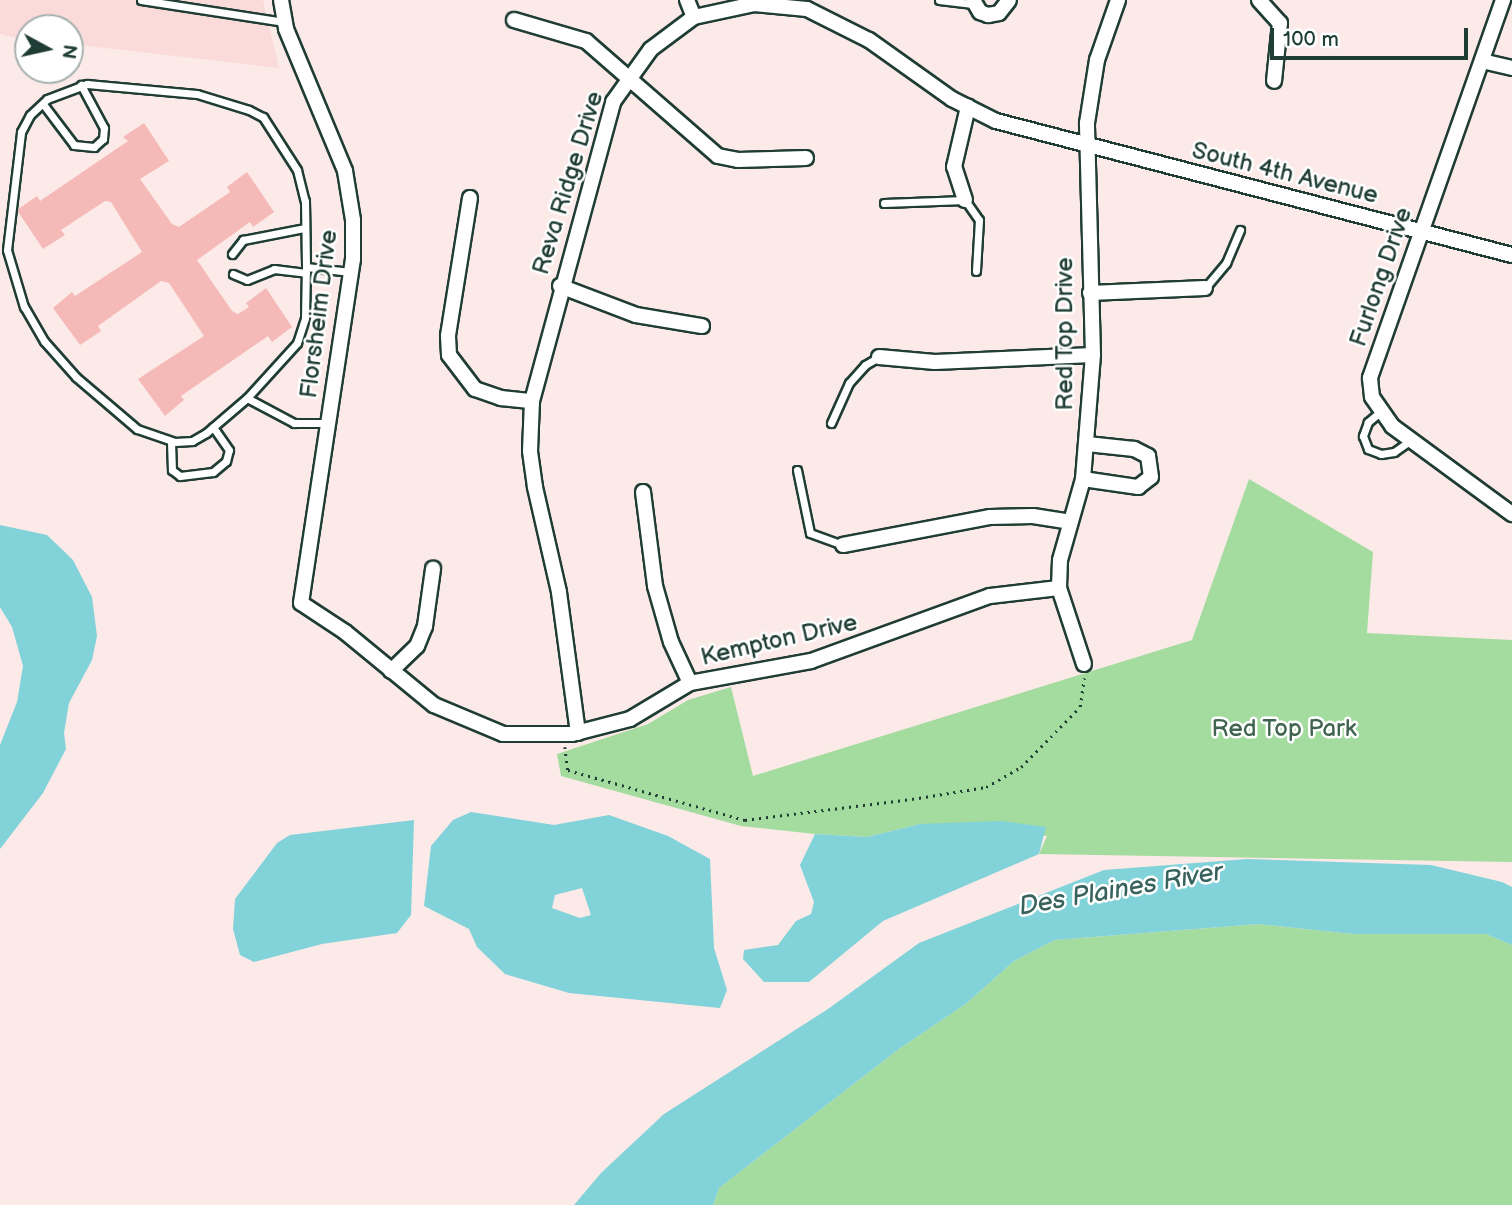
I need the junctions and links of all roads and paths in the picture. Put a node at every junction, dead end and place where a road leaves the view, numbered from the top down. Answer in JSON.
{"nodes":[{"id":1,"x":141,"y":0,"type":"edge"},
{"id":2,"x":201,"y":0,"type":"edge"},
{"id":3,"x":281,"y":0,"type":"edge"},
{"id":4,"x":687,"y":0,"type":"edge"},
{"id":5,"x":939,"y":0,"type":"edge"},
{"id":6,"x":1009,"y":0,"type":"edge"},
{"id":7,"x":1118,"y":0,"type":"edge"},
{"id":8,"x":1259,"y":0,"type":"edge"},
{"id":9,"x":1503,"y":0,"type":"edge"},
{"id":10,"x":973,"y":2,"type":"edge"},
{"id":11,"x":808,"y":5,"type":"edge"},
{"id":12,"x":200,"y":9,"type":"junction"},
{"id":13,"x":694,"y":17,"type":"junction"},
{"id":14,"x":514,"y":20,"type":"dead end"},
{"id":15,"x":285,"y":22,"type":"junction"},
{"id":16,"x":1482,"y":61,"type":"junction"},
{"id":17,"x":1512,"y":68,"type":"edge"},
{"id":18,"x":628,"y":76,"type":"junction"},
{"id":19,"x":1274,"y":81,"type":"dead end"},
{"id":20,"x":81,"y":86,"type":"junction"},
{"id":21,"x":43,"y":104,"type":"junction"},
{"id":22,"x":968,"y":107,"type":"junction"},
{"id":23,"x":1087,"y":146,"type":"junction"},
{"id":24,"x":806,"y":158,"type":"dead end"},
{"id":25,"x":470,"y":198,"type":"dead end"},
{"id":26,"x":965,"y":200,"type":"junction"},
{"id":27,"x":884,"y":203,"type":"dead end"},
{"id":28,"x":304,"y":228,"type":"junction"},
{"id":29,"x":1241,"y":230,"type":"dead end"},
{"id":30,"x":1421,"y":231,"type":"junction"},
{"id":31,"x":232,"y":254,"type":"dead end"},
{"id":32,"x":1512,"y":255,"type":"edge"},
{"id":33,"x":306,"y":270,"type":"junction"},
{"id":34,"x":976,"y":271,"type":"dead end"},
{"id":35,"x":351,"y":272,"type":"junction"},
{"id":36,"x":233,"y":274,"type":"dead end"},
{"id":37,"x":560,"y":286,"type":"junction"},
{"id":38,"x":1205,"y":288,"type":"joint"},
{"id":39,"x":1090,"y":293,"type":"junction"},
{"id":40,"x":702,"y":326,"type":"dead end"},
{"id":41,"x":1093,"y":355,"type":"junction"},
{"id":42,"x":879,"y":357,"type":"joint"},
{"id":43,"x":247,"y":398,"type":"junction"},
{"id":44,"x":532,"y":401,"type":"junction"},
{"id":45,"x":1380,"y":412,"type":"junction"},
{"id":46,"x":328,"y":423,"type":"junction"},
{"id":47,"x":831,"y":423,"type":"dead end"},
{"id":48,"x":213,"y":427,"type":"junction"},
{"id":49,"x":1411,"y":440,"type":"junction"},
{"id":50,"x":171,"y":442,"type":"junction"},
{"id":51,"x":1087,"y":444,"type":"junction"},
{"id":52,"x":797,"y":470,"type":"dead end"},
{"id":53,"x":1083,"y":479,"type":"junction"},
{"id":54,"x":643,"y":492,"type":"dead end"},
{"id":55,"x":1512,"y":514,"type":"edge"},
{"id":56,"x":1070,"y":522,"type":"junction"},
{"id":57,"x":843,"y":545,"type":"joint"},
{"id":58,"x":433,"y":569,"type":"dead end"},
{"id":59,"x":1059,"y":588,"type":"junction"},
{"id":60,"x":301,"y":603,"type":"joint"},
{"id":61,"x":1084,"y":664,"type":"joint"},
{"id":62,"x":391,"y":671,"type":"junction"},
{"id":63,"x":690,"y":684,"type":"junction"},
{"id":64,"x":578,"y":733,"type":"junction"},
{"id":65,"x":565,"y":744,"type":"dead end"}],
"edges":[{"from":1,"to":12,"type":"lane"},
{"from":2,"to":12,"type":"lane"},
{"from":3,"to":15,"type":"street","name":"Florsheim Drive"},
{"from":4,"to":13,"type":"street"},
{"from":5,"to":10,"type":"lane"},
{"from":6,"to":10,"type":"street"},
{"from":7,"to":23,"type":"street","name":"Red Top Drive"},
{"from":8,"to":19,"type":"street"},
{"from":9,"to":16,"type":"street","name":"Furlong Drive"},
{"from":11,"to":13,"type":"street","name":"Reva Ridge Drive"},
{"from":11,"to":22,"type":"street","name":"Reva Ridge Drive"},
{"from":12,"to":15,"type":"lane"},
{"from":13,"to":18,"type":"street","name":"Reva Ridge Drive"},
{"from":14,"to":18,"type":"street"},
{"from":15,"to":35,"type":"street","name":"Florsheim Drive"},
{"from":16,"to":17,"type":"street"},
{"from":16,"to":30,"type":"street","name":"Furlong Drive"},
{"from":18,"to":24,"type":"street"},
{"from":18,"to":37,"type":"street","name":"Reva Ridge Drive"},
{"from":20,"to":21,"type":"lane"},
{"from":20,"to":21,"type":"lane"},
{"from":20,"to":28,"type":"lane"},
{"from":21,"to":50,"type":"lane"},
{"from":22,"to":23,"type":"street","name":"Reva Ridge Drive"},
{"from":22,"to":26,"type":"street"},
{"from":23,"to":30,"type":"street","name":"South 4th Avenue"},
{"from":23,"to":39,"type":"street","name":"Red Top Drive"},
{"from":25,"to":44,"type":"street"},
{"from":26,"to":27,"type":"lane"},
{"from":26,"to":34,"type":"lane"},
{"from":28,"to":31,"type":"lane"},
{"from":28,"to":33,"type":"lane"},
{"from":29,"to":38,"type":"lane"},
{"from":30,"to":32,"type":"street","name":"South 4th Avenue"},
{"from":30,"to":45,"type":"street","name":"Furlong Drive"},
{"from":33,"to":35,"type":"lane"},
{"from":33,"to":36,"type":"lane"},
{"from":33,"to":43,"type":"lane"},
{"from":35,"to":46,"type":"street","name":"Florsheim Drive"},
{"from":37,"to":40,"type":"street"},
{"from":37,"to":44,"type":"street","name":"Reva Ridge Drive"},
{"from":38,"to":39,"type":"street"},
{"from":39,"to":41,"type":"street","name":"Red Top Drive"},
{"from":41,"to":42,"type":"street"},
{"from":41,"to":51,"type":"street","name":"Red Top Drive"},
{"from":42,"to":47,"type":"lane"},
{"from":43,"to":46,"type":"lane"},
{"from":43,"to":48,"type":"lane"},
{"from":44,"to":64,"type":"street","name":"Reva Ridge Drive"},
{"from":45,"to":49,"type":"street"},
{"from":45,"to":49,"type":"lane"},
{"from":46,"to":60,"type":"street","name":"Florsheim Drive"},
{"from":48,"to":50,"type":"lane"},
{"from":48,"to":50,"type":"lane"},
{"from":49,"to":55,"type":"street"},
{"from":51,"to":53,"type":"street","name":"Red Top Drive"},
{"from":51,"to":53,"type":"street"},
{"from":52,"to":57,"type":"lane"},
{"from":53,"to":56,"type":"street","name":"Red Top Drive"},
{"from":54,"to":63,"type":"street"},
{"from":56,"to":57,"type":"street"},
{"from":56,"to":59,"type":"street","name":"Red Top Drive"},
{"from":58,"to":62,"type":"street"},
{"from":59,"to":61,"type":"street","name":"Red Top Drive"},
{"from":59,"to":63,"type":"street","name":"Kempton Drive"},
{"from":60,"to":62,"type":"street","name":"Kempton Drive"},
{"from":61,"to":65,"type":"path"},
{"from":62,"to":64,"type":"street","name":"Kempton Drive"},
{"from":63,"to":64,"type":"street","name":"Kempton Drive"}]}
